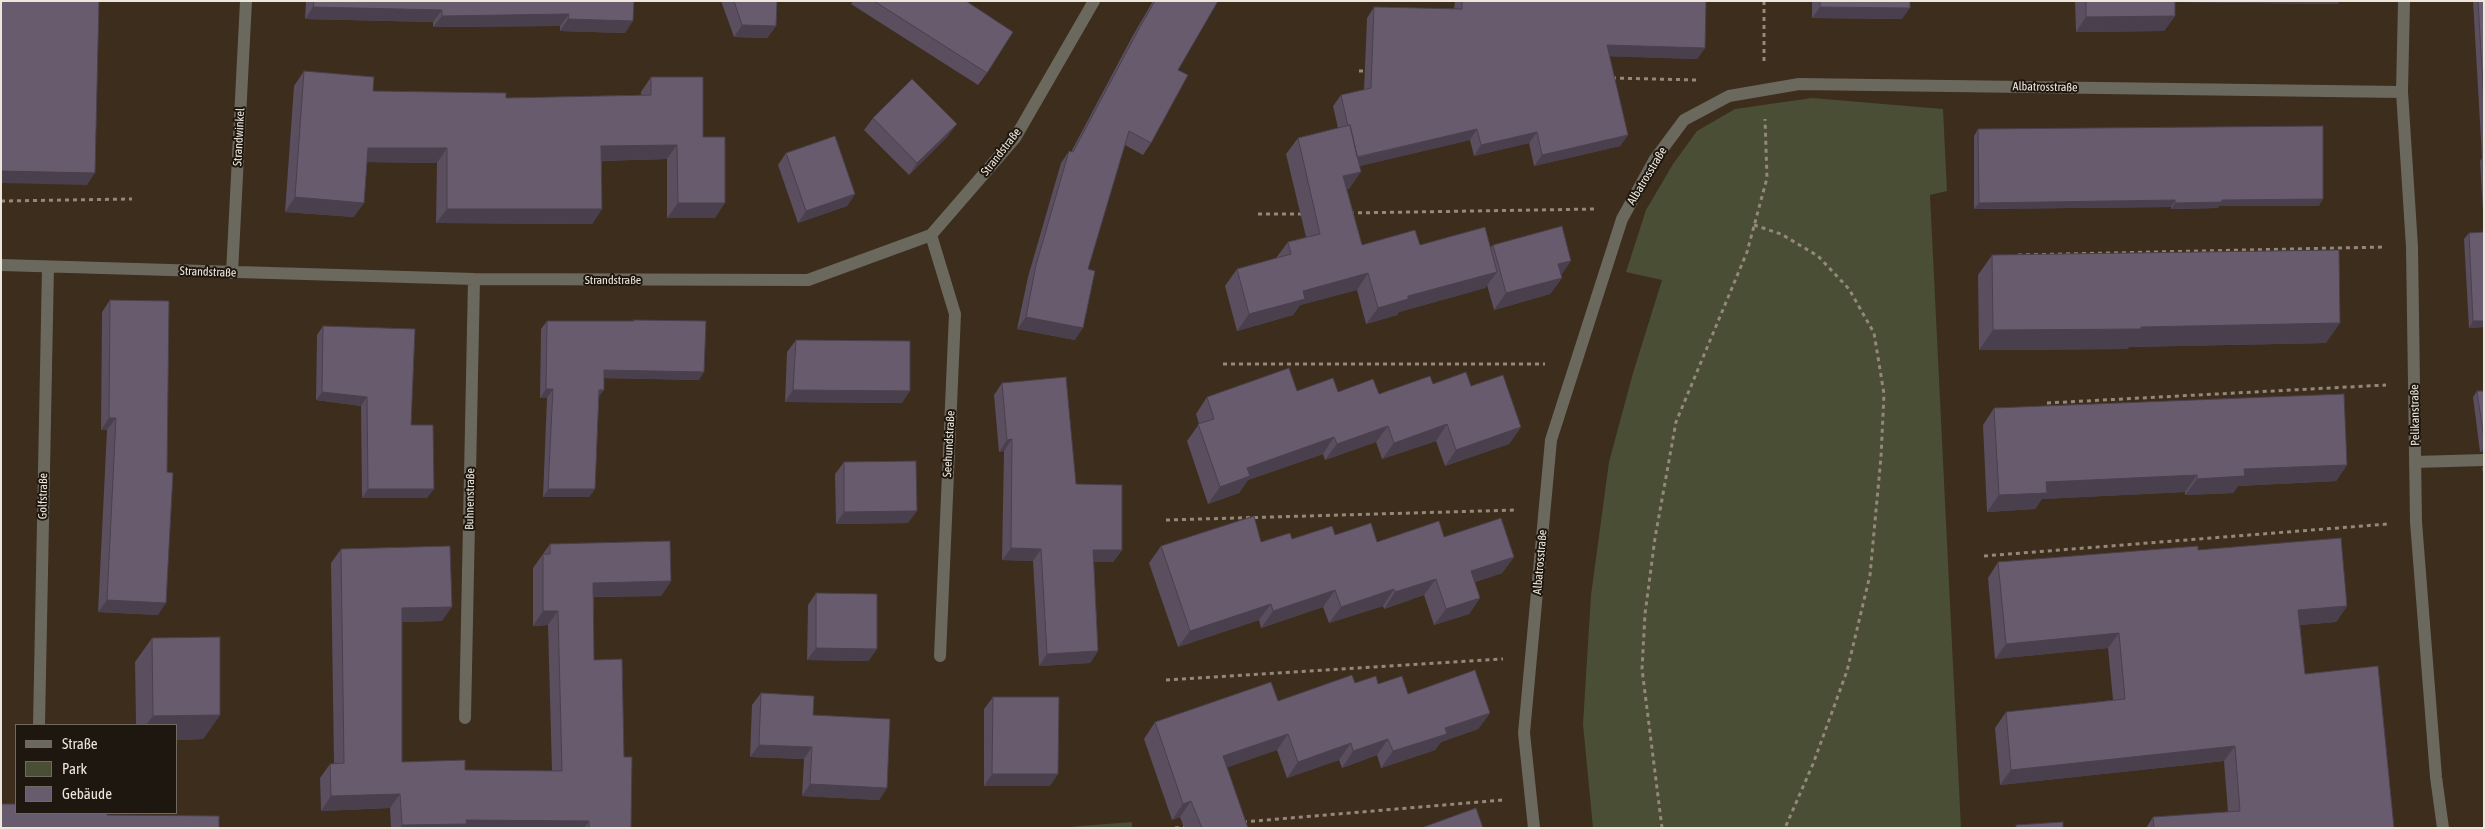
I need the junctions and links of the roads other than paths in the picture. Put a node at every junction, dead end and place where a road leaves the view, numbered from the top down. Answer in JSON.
{"nodes":[{"id":1,"x":246,"y":1,"type":"edge"},
{"id":2,"x":1094,"y":1,"type":"edge"},
{"id":3,"x":2404,"y":1,"type":"edge"},
{"id":4,"x":2402,"y":92,"type":"junction"},
{"id":5,"x":931,"y":235,"type":"junction"},
{"id":6,"x":1,"y":265,"type":"edge"},
{"id":7,"x":48,"y":267,"type":"junction"},
{"id":8,"x":232,"y":273,"type":"junction"},
{"id":9,"x":474,"y":280,"type":"junction"},
{"id":10,"x":2484,"y":460,"type":"edge"},
{"id":11,"x":2415,"y":462,"type":"junction"},
{"id":12,"x":940,"y":656,"type":"dead end"},
{"id":13,"x":465,"y":718,"type":"dead end"},
{"id":14,"x":39,"y":724,"type":"edge"},
{"id":15,"x":1534,"y":828,"type":"edge"},
{"id":16,"x":2443,"y":828,"type":"edge"}],
"edges":[{"from":1,"to":8,"type":"street","name":"Strandwinkel"},
{"from":2,"to":5,"type":"street","name":"Strandstraße"},
{"from":3,"to":4,"type":"street","name":"Pelikanstraße"},
{"from":4,"to":11,"type":"street","name":"Pelikanstraße"},
{"from":4,"to":15,"type":"street","name":"Albatrosstraße"},
{"from":5,"to":9,"type":"street","name":"Strandstraße"},
{"from":5,"to":12,"type":"street","name":"Seehundstraße"},
{"from":6,"to":7,"type":"street","name":"Strandstraße"},
{"from":7,"to":8,"type":"street","name":"Strandstraße"},
{"from":7,"to":14,"type":"street","name":"Golfstraße"},
{"from":8,"to":9,"type":"street","name":"Strandstraße"},
{"from":9,"to":13,"type":"street","name":"Buhnenstraße"},
{"from":10,"to":11,"type":"street"},
{"from":11,"to":16,"type":"street","name":"Pelikanstraße"}]}
